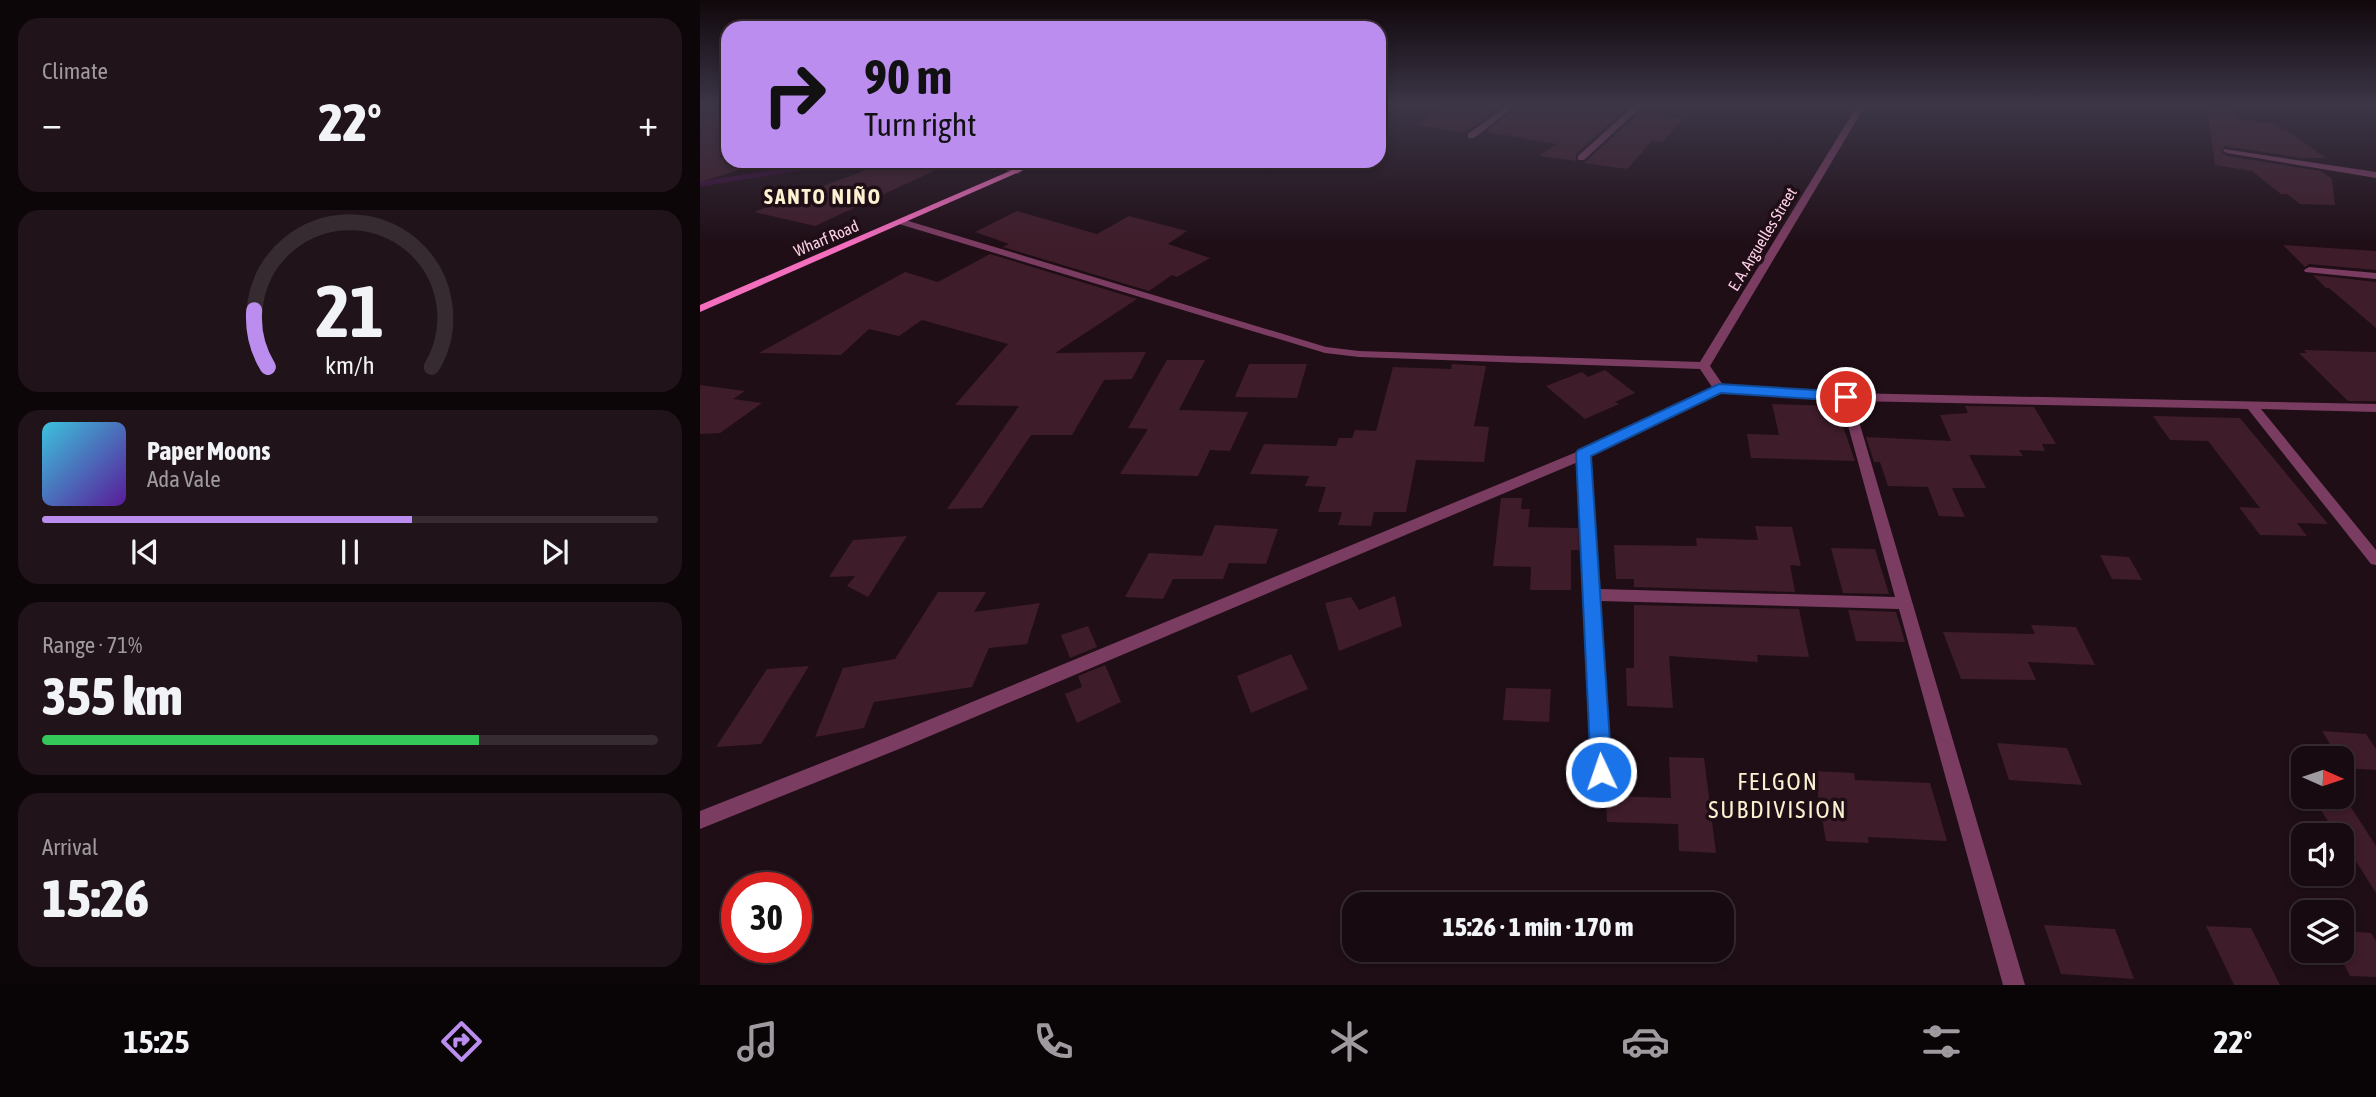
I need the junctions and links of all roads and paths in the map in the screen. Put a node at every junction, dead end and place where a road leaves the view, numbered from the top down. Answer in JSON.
{"nodes":[{"id":1,"x":1588,"y":152,"type":"edge"},
{"id":2,"x":1833,"y":152,"type":"edge"},
{"id":3,"x":2233,"y":152,"type":"edge"},
{"id":4,"x":1581,"y":158,"type":"dead end"},
{"id":5,"x":1007,"y":168,"type":"edge"},
{"id":6,"x":1025,"y":168,"type":"edge"},
{"id":7,"x":1018,"y":171,"type":"junction"},
{"id":8,"x":2376,"y":175,"type":"edge"},
{"id":9,"x":902,"y":222,"type":"junction"},
{"id":10,"x":2309,"y":270,"type":"dead end"},
{"id":11,"x":2376,"y":276,"type":"edge"},
{"id":12,"x":700,"y":309,"type":"edge"},
{"id":13,"x":1704,"y":366,"type":"junction"},
{"id":14,"x":1719,"y":388,"type":"junction"},
{"id":15,"x":1846,"y":397,"type":"junction"},
{"id":16,"x":2252,"y":406,"type":"junction"},
{"id":17,"x":2376,"y":408,"type":"edge"},
{"id":18,"x":1584,"y":453,"type":"junction"},
{"id":19,"x":2376,"y":560,"type":"edge"},
{"id":20,"x":1593,"y":595,"type":"junction"},
{"id":21,"x":1906,"y":603,"type":"junction"},
{"id":22,"x":1601,"y":772,"type":"dead end"},
{"id":23,"x":700,"y":820,"type":"edge"},
{"id":24,"x":2014,"y":985,"type":"edge"}],
"edges":[{"from":1,"to":4,"type":"street"},
{"from":2,"to":13,"type":"street","name":"E. A. Arguelles Street"},
{"from":3,"to":8,"type":"street"},
{"from":5,"to":7,"type":"street"},
{"from":6,"to":7,"type":"main road","name":"Wharf Road"},
{"from":7,"to":9,"type":"main road","name":"Wharf Road"},
{"from":9,"to":12,"type":"main road","name":"Wharf Road"},
{"from":9,"to":13,"type":"street"},
{"from":10,"to":11,"type":"street"},
{"from":13,"to":14,"type":"street"},
{"from":14,"to":15,"type":"street"},
{"from":14,"to":18,"type":"street"},
{"from":15,"to":16,"type":"street"},
{"from":15,"to":21,"type":"street"},
{"from":16,"to":17,"type":"street"},
{"from":16,"to":19,"type":"street"},
{"from":18,"to":20,"type":"street"},
{"from":18,"to":23,"type":"street"},
{"from":20,"to":21,"type":"street"},
{"from":20,"to":22,"type":"street"},
{"from":21,"to":24,"type":"street"}]}
